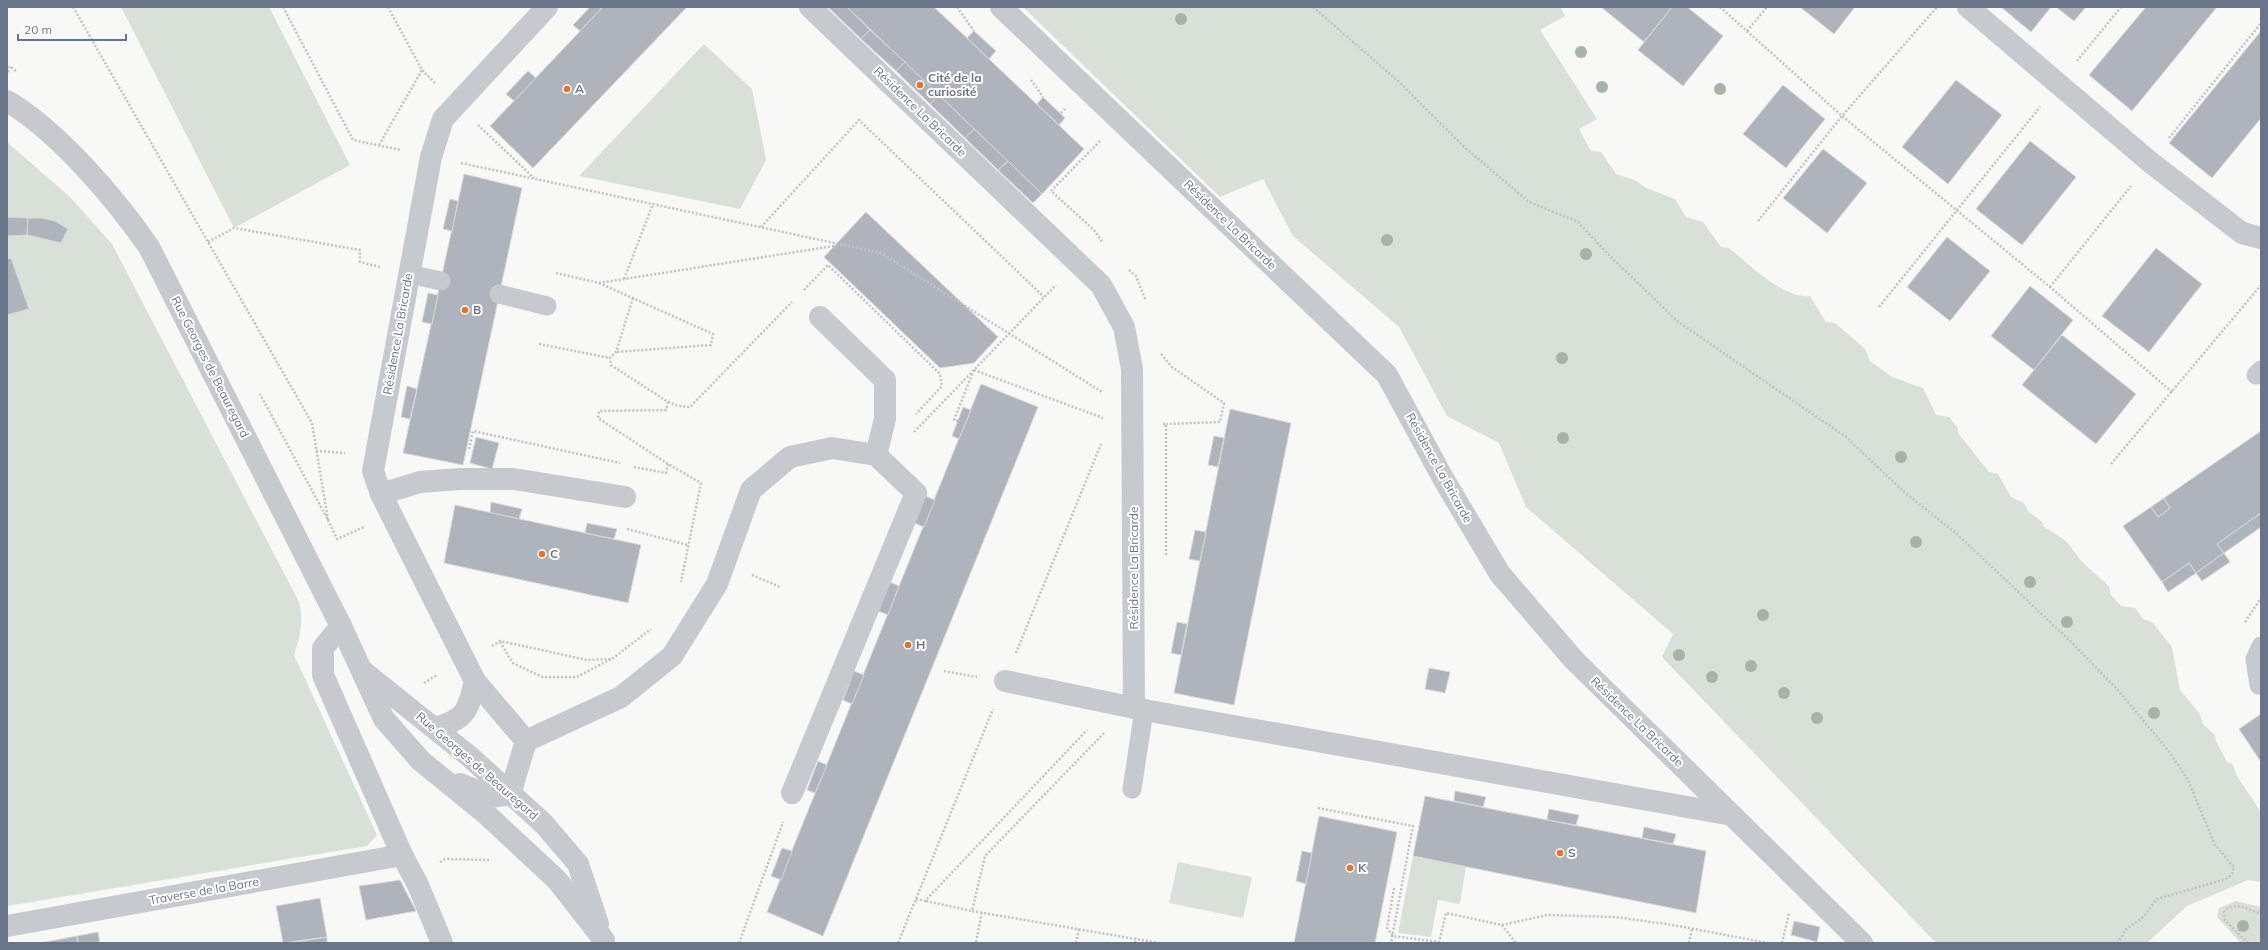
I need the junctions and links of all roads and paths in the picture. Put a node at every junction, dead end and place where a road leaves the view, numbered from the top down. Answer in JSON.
{"nodes":[{"id":1,"x":73,"y":7,"type":"edge"},
{"id":2,"x":283,"y":7,"type":"edge"},
{"id":3,"x":547,"y":7,"type":"edge"},
{"id":4,"x":810,"y":7,"type":"edge"},
{"id":5,"x":958,"y":7,"type":"edge"},
{"id":6,"x":1001,"y":7,"type":"edge"},
{"id":7,"x":1313,"y":7,"type":"edge"},
{"id":8,"x":1720,"y":7,"type":"edge"},
{"id":9,"x":1767,"y":7,"type":"edge"},
{"id":10,"x":1937,"y":7,"type":"edge"},
{"id":11,"x":1968,"y":7,"type":"edge"},
{"id":12,"x":2121,"y":7,"type":"edge"},
{"id":13,"x":974,"y":31,"type":"dead end"},
{"id":14,"x":1747,"y":31,"type":"junction"},
{"id":15,"x":422,"y":70,"type":"dead end"},
{"id":16,"x":7,"y":74,"type":"edge"},
{"id":17,"x":22,"y":77,"type":"dead end"},
{"id":18,"x":2059,"y":84,"type":"junction"},
{"id":19,"x":7,"y":101,"type":"edge"},
{"id":20,"x":1842,"y":116,"type":"junction"},
{"id":21,"x":379,"y":145,"type":"junction"},
{"id":22,"x":431,"y":157,"type":"junction"},
{"id":23,"x":1084,"y":158,"type":"dead end"},
{"id":24,"x":1051,"y":191,"type":"dead end"},
{"id":25,"x":653,"y":204,"type":"junction"},
{"id":26,"x":1957,"y":210,"type":"junction"},
{"id":27,"x":1758,"y":221,"type":"dead end"},
{"id":28,"x":761,"y":227,"type":"junction"},
{"id":29,"x":2261,"y":238,"type":"edge"},
{"id":30,"x":208,"y":242,"type":"junction"},
{"id":31,"x":843,"y":244,"type":"junction"},
{"id":32,"x":360,"y":250,"type":"dead end"},
{"id":33,"x":556,"y":273,"type":"dead end"},
{"id":34,"x":409,"y":274,"type":"junction"},
{"id":35,"x":624,"y":279,"type":"junction"},
{"id":36,"x":441,"y":281,"type":"dead end"},
{"id":37,"x":599,"y":282,"type":"junction"},
{"id":38,"x":2261,"y":285,"type":"edge"},
{"id":39,"x":499,"y":294,"type":"dead end"},
{"id":40,"x":633,"y":298,"type":"junction"},
{"id":41,"x":547,"y":306,"type":"dead end"},
{"id":42,"x":1879,"y":306,"type":"dead end"},
{"id":43,"x":820,"y":317,"type":"dead end"},
{"id":44,"x":1008,"y":335,"type":"junction"},
{"id":45,"x":539,"y":344,"type":"dead end"},
{"id":46,"x":616,"y":352,"type":"junction"},
{"id":47,"x":610,"y":358,"type":"junction"},
{"id":48,"x":974,"y":370,"type":"junction"},
{"id":49,"x":257,"y":389,"type":"dead end"},
{"id":50,"x":2172,"y":392,"type":"junction"},
{"id":51,"x":1104,"y":399,"type":"dead end"},
{"id":52,"x":668,"y":402,"type":"junction"},
{"id":53,"x":690,"y":407,"type":"dead end"},
{"id":54,"x":958,"y":421,"type":"dead end"},
{"id":55,"x":1133,"y":424,"type":"junction"},
{"id":56,"x":915,"y":431,"type":"dead end"},
{"id":57,"x":876,"y":455,"type":"junction"},
{"id":58,"x":668,"y":464,"type":"junction"},
{"id":59,"x":2111,"y":464,"type":"dead end"},
{"id":60,"x":645,"y":469,"type":"dead end"},
{"id":61,"x":381,"y":494,"type":"junction"},
{"id":62,"x":625,"y":497,"type":"dead end"},
{"id":63,"x":390,"y":514,"type":"junction"},
{"id":64,"x":328,"y":520,"type":"junction"},
{"id":65,"x":1166,"y":558,"type":"dead end"},
{"id":66,"x":680,"y":587,"type":"dead end"},
{"id":67,"x":341,"y":626,"type":"junction"},
{"id":68,"x":655,"y":626,"type":"dead end"},
{"id":69,"x":2261,"y":646,"type":"edge"},
{"id":70,"x":612,"y":659,"type":"junction"},
{"id":71,"x":362,"y":670,"type":"junction"},
{"id":72,"x":442,"y":673,"type":"dead end"},
{"id":73,"x":475,"y":681,"type":"junction"},
{"id":74,"x":1005,"y":681,"type":"dead end"},
{"id":75,"x":422,"y":684,"type":"dead end"},
{"id":76,"x":2259,"y":685,"type":"dead end"},
{"id":77,"x":1113,"y":704,"type":"junction"},
{"id":78,"x":1139,"y":709,"type":"junction"},
{"id":79,"x":435,"y":728,"type":"junction"},
{"id":80,"x":1089,"y":728,"type":"dead end"},
{"id":81,"x":526,"y":741,"type":"junction"},
{"id":82,"x":421,"y":762,"type":"junction"},
{"id":83,"x":1132,"y":789,"type":"dead end"},
{"id":84,"x":792,"y":793,"type":"joint"},
{"id":85,"x":510,"y":794,"type":"junction"},
{"id":86,"x":1318,"y":808,"type":"dead end"},
{"id":87,"x":1732,"y":815,"type":"junction"},
{"id":88,"x":402,"y":855,"type":"junction"},
{"id":89,"x":445,"y":859,"type":"dead end"},
{"id":90,"x":493,"y":860,"type":"dead end"},
{"id":91,"x":1394,"y":888,"type":"dead end"},
{"id":92,"x":916,"y":899,"type":"dead end"},
{"id":93,"x":925,"y":901,"type":"junction"},
{"id":94,"x":972,"y":911,"type":"junction"},
{"id":95,"x":982,"y":912,"type":"junction"},
{"id":96,"x":2261,"y":914,"type":"edge"},
{"id":97,"x":1502,"y":925,"type":"junction"},
{"id":98,"x":7,"y":926,"type":"edge"},
{"id":99,"x":1079,"y":928,"type":"junction"},
{"id":100,"x":1692,"y":929,"type":"junction"},
{"id":101,"x":1393,"y":936,"type":"junction"},
{"id":102,"x":1136,"y":938,"type":"junction"},
{"id":103,"x":604,"y":942,"type":"edge"},
{"id":104,"x":976,"y":942,"type":"edge"},
{"id":105,"x":1439,"y":942,"type":"edge"},
{"id":106,"x":442,"y":943,"type":"edge"},
{"id":107,"x":739,"y":943,"type":"edge"},
{"id":108,"x":1076,"y":943,"type":"edge"},
{"id":109,"x":1135,"y":943,"type":"edge"},
{"id":110,"x":1159,"y":943,"type":"edge"},
{"id":111,"x":1392,"y":943,"type":"edge"},
{"id":112,"x":1516,"y":943,"type":"edge"},
{"id":113,"x":1689,"y":943,"type":"edge"},
{"id":114,"x":1768,"y":943,"type":"edge"},
{"id":115,"x":1862,"y":943,"type":"edge"},
{"id":116,"x":2118,"y":943,"type":"edge"},
{"id":117,"x":2248,"y":943,"type":"edge"}],
"edges":[{"from":1,"to":30,"type":"path"},
{"from":2,"to":21,"type":"path"},
{"from":3,"to":22,"type":"street","name":"Résidence La Bricarde"},
{"from":4,"to":55,"type":"street","name":"Résidence La Bricarde"},
{"from":5,"to":13,"type":"path"},
{"from":6,"to":87,"type":"street","name":"Résidence La Bricarde"},
{"from":7,"to":116,"type":"path"},
{"from":8,"to":14,"type":"path"},
{"from":9,"to":14,"type":"path"},
{"from":10,"to":20,"type":"path"},
{"from":11,"to":18,"type":"street"},
{"from":12,"to":18,"type":"path"},
{"from":14,"to":20,"type":"path"},
{"from":15,"to":21,"type":"path"},
{"from":16,"to":17,"type":"path"},
{"from":18,"to":26,"type":"path"},
{"from":18,"to":29,"type":"street"},
{"from":19,"to":67,"type":"street","name":"Rue Georges de Beauregard"},
{"from":20,"to":26,"type":"path"},
{"from":20,"to":27,"type":"path"},
{"from":21,"to":22,"type":"path"},
{"from":22,"to":25,"type":"path"},
{"from":22,"to":34,"type":"street","name":"Résidence La Bricarde"},
{"from":23,"to":24,"type":"path"},
{"from":25,"to":28,"type":"path"},
{"from":25,"to":35,"type":"path"},
{"from":26,"to":42,"type":"path"},
{"from":26,"to":50,"type":"path"},
{"from":28,"to":31,"type":"path"},
{"from":28,"to":44,"type":"path"},
{"from":30,"to":32,"type":"path"},
{"from":30,"to":64,"type":"path"},
{"from":31,"to":35,"type":"path"},
{"from":31,"to":44,"type":"path"},
{"from":33,"to":37,"type":"path"},
{"from":34,"to":36,"type":"lane"},
{"from":34,"to":61,"type":"street","name":"Résidence La Bricarde"},
{"from":35,"to":37,"type":"path"},
{"from":37,"to":40,"type":"path"},
{"from":38,"to":50,"type":"path"},
{"from":39,"to":41,"type":"lane"},
{"from":40,"to":46,"type":"path"},
{"from":40,"to":46,"type":"path"},
{"from":43,"to":57,"type":"street"},
{"from":44,"to":48,"type":"path"},
{"from":44,"to":51,"type":"path"},
{"from":45,"to":47,"type":"path"},
{"from":46,"to":47,"type":"path"},
{"from":47,"to":52,"type":"path"},
{"from":48,"to":54,"type":"path"},
{"from":48,"to":55,"type":"path"},
{"from":48,"to":56,"type":"path"},
{"from":49,"to":64,"type":"path"},
{"from":50,"to":59,"type":"path"},
{"from":52,"to":53,"type":"path"},
{"from":52,"to":58,"type":"path"},
{"from":55,"to":65,"type":"path"},
{"from":55,"to":78,"type":"street","name":"Résidence La Bricarde"},
{"from":57,"to":81,"type":"street"},
{"from":57,"to":84,"type":"street"},
{"from":58,"to":60,"type":"path"},
{"from":58,"to":66,"type":"path"},
{"from":61,"to":62,"type":"street"},
{"from":61,"to":63,"type":"street","name":"Résidence La Bricarde"},
{"from":63,"to":64,"type":"path"},
{"from":63,"to":73,"type":"street","name":"Résidence La Bricarde"},
{"from":67,"to":71,"type":"street","name":"Rue Georges de Beauregard"},
{"from":67,"to":88,"type":"street"},
{"from":68,"to":70,"type":"path"},
{"from":69,"to":76,"type":"lane"},
{"from":70,"to":70,"type":"path"},
{"from":71,"to":79,"type":"street","name":"Rue Georges de Beauregard"},
{"from":71,"to":82,"type":"street","name":"Rue Georges de Beauregard"},
{"from":72,"to":75,"type":"path"},
{"from":73,"to":79,"type":"street"},
{"from":73,"to":81,"type":"street","name":"Résidence La Bricarde"},
{"from":74,"to":77,"type":"street"},
{"from":77,"to":78,"type":"street"},
{"from":77,"to":94,"type":"path"},
{"from":78,"to":83,"type":"lane"},
{"from":78,"to":87,"type":"street"},
{"from":79,"to":85,"type":"street","name":"Rue Georges de Beauregard"},
{"from":80,"to":93,"type":"path"},
{"from":81,"to":85,"type":"street"},
{"from":82,"to":85,"type":"street"},
{"from":82,"to":103,"type":"street","name":"Rue Georges de Beauregard"},
{"from":84,"to":107,"type":"path"},
{"from":85,"to":103,"type":"street","name":"Rue Georges de Beauregard"},
{"from":86,"to":101,"type":"path"},
{"from":87,"to":115,"type":"street","name":"Résidence La Bricarde"},
{"from":88,"to":98,"type":"street","name":"Traverse de la Barre"},
{"from":88,"to":106,"type":"street"},
{"from":89,"to":90,"type":"path"},
{"from":91,"to":101,"type":"path"},
{"from":92,"to":93,"type":"path"},
{"from":93,"to":94,"type":"path"},
{"from":94,"to":95,"type":"path"},
{"from":95,"to":99,"type":"path"},
{"from":95,"to":104,"type":"path"},
{"from":96,"to":117,"type":"path"},
{"from":97,"to":100,"type":"path"},
{"from":97,"to":105,"type":"path"},
{"from":97,"to":112,"type":"path"},
{"from":99,"to":102,"type":"path"},
{"from":99,"to":108,"type":"path"},
{"from":100,"to":113,"type":"path"},
{"from":100,"to":114,"type":"path"},
{"from":101,"to":105,"type":"path"},
{"from":101,"to":111,"type":"path"},
{"from":102,"to":109,"type":"path"},
{"from":102,"to":110,"type":"path"}]}
